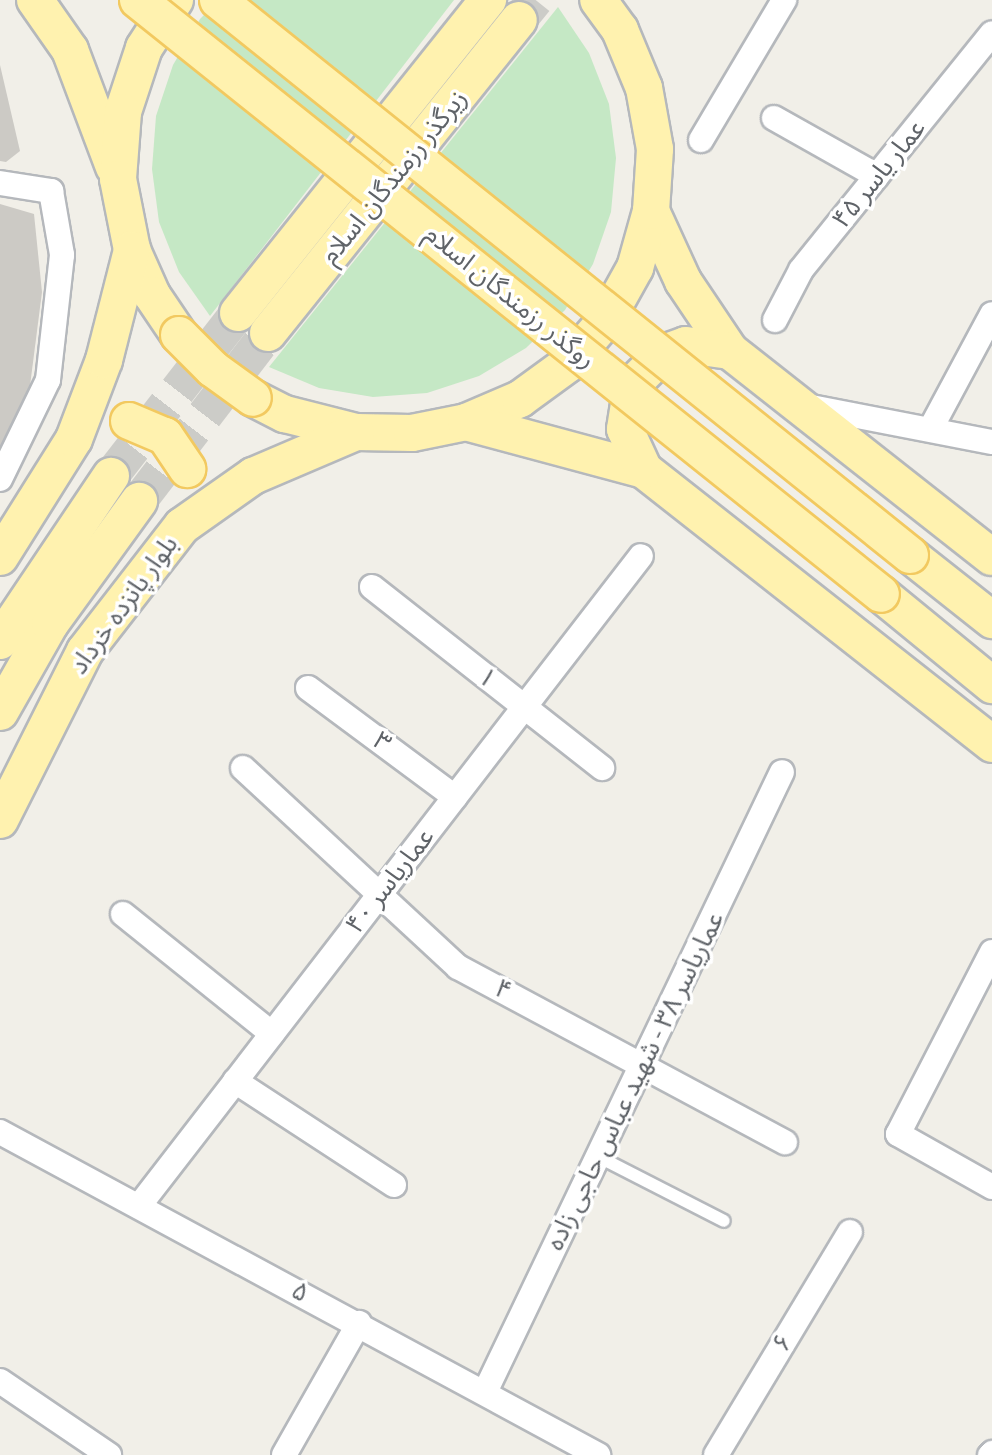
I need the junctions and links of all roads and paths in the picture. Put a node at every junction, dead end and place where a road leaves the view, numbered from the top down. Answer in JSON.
{"nodes":[{"id":1,"x":35,"y":0,"type":"edge"},
{"id":2,"x":138,"y":0,"type":"edge"},
{"id":3,"x":175,"y":0,"type":"edge"},
{"id":4,"x":218,"y":0,"type":"edge"},
{"id":5,"x":488,"y":0,"type":"tunnel mouth"},
{"id":6,"x":598,"y":0,"type":"edge"},
{"id":7,"x":784,"y":0,"type":"edge"},
{"id":8,"x":623,"y":15,"type":"edge"},
{"id":9,"x":519,"y":20,"type":"tunnel mouth"},
{"id":10,"x":992,"y":33,"type":"edge"},
{"id":11,"x":774,"y":118,"type":"dead end"},
{"id":12,"x":701,"y":140,"type":"dead end"},
{"id":13,"x":877,"y":176,"type":"junction"},
{"id":14,"x":118,"y":179,"type":"junction"},
{"id":15,"x":0,"y":183,"type":"edge"},
{"id":16,"x":651,"y":211,"type":"junction"},
{"id":17,"x":132,"y":250,"type":"junction"},
{"id":18,"x":238,"y":313,"type":"tunnel mouth"},
{"id":19,"x":992,"y":314,"type":"edge"},
{"id":20,"x":775,"y":320,"type":"dead end"},
{"id":21,"x":268,"y":333,"type":"tunnel mouth"},
{"id":22,"x":730,"y":351,"type":"junction"},
{"id":23,"x":799,"y":405,"type":"junction"},
{"id":24,"x":466,"y":422,"type":"junction"},
{"id":25,"x":931,"y":428,"type":"junction"},
{"id":26,"x":356,"y":432,"type":"junction"},
{"id":27,"x":74,"y":439,"type":"junction"},
{"id":28,"x":992,"y":442,"type":"edge"},
{"id":29,"x":644,"y":470,"type":"junction"},
{"id":30,"x":111,"y":476,"type":"tunnel mouth"},
{"id":31,"x":0,"y":479,"type":"edge"},
{"id":32,"x":139,"y":501,"type":"tunnel mouth"},
{"id":33,"x":182,"y":526,"type":"junction"},
{"id":34,"x":641,"y":556,"type":"dead end"},
{"id":35,"x":0,"y":557,"type":"edge"},
{"id":36,"x":992,"y":557,"type":"edge"},
{"id":37,"x":372,"y":587,"type":"dead end"},
{"id":38,"x":992,"y":620,"type":"edge"},
{"id":39,"x":0,"y":641,"type":"edge"},
{"id":40,"x":992,"y":685,"type":"edge"},
{"id":41,"x":308,"y":688,"type":"dead end"},
{"id":42,"x":524,"y":707,"type":"junction"},
{"id":43,"x":0,"y":712,"type":"edge"},
{"id":44,"x":992,"y":744,"type":"edge"},
{"id":45,"x":243,"y":768,"type":"dead end"},
{"id":46,"x":602,"y":768,"type":"dead end"},
{"id":47,"x":782,"y":772,"type":"dead end"},
{"id":48,"x":455,"y":797,"type":"junction"},
{"id":49,"x":0,"y":820,"type":"edge"},
{"id":50,"x":381,"y":892,"type":"junction"},
{"id":51,"x":123,"y":914,"type":"dead end"},
{"id":52,"x":992,"y":952,"type":"edge"},
{"id":53,"x":272,"y":1034,"type":"junction"},
{"id":54,"x":644,"y":1062,"type":"junction"},
{"id":55,"x":235,"y":1081,"type":"junction"},
{"id":56,"x":0,"y":1132,"type":"edge"},
{"id":57,"x":785,"y":1142,"type":"dead end"},
{"id":58,"x":599,"y":1157,"type":"junction"},
{"id":59,"x":394,"y":1185,"type":"dead end"},
{"id":60,"x":992,"y":1187,"type":"edge"},
{"id":61,"x":139,"y":1206,"type":"junction"},
{"id":62,"x":724,"y":1221,"type":"dead end"},
{"id":63,"x":850,"y":1232,"type":"dead end"},
{"id":64,"x":359,"y":1323,"type":"junction"},
{"id":65,"x":0,"y":1381,"type":"edge"},
{"id":66,"x":486,"y":1390,"type":"junction"},
{"id":67,"x":109,"y":1455,"type":"edge"},
{"id":68,"x":284,"y":1455,"type":"edge"},
{"id":69,"x":598,"y":1455,"type":"edge"},
{"id":70,"x":716,"y":1455,"type":"edge"}],
"edges":[{"from":1,"to":14,"type":"main road"},
{"from":2,"to":40,"type":"main road","name":"روگذر رزمندگان اسلام","bridge":true},
{"from":3,"to":14,"type":"main road"},
{"from":4,"to":38,"type":"main road","name":"روگذر رزمندگان اسلام","bridge":true},
{"from":5,"to":18,"type":"main road","name":"زیرگذر رزمندگان اسلام"},
{"from":6,"to":8,"type":"main road"},
{"from":7,"to":12,"type":"street"},
{"from":8,"to":16,"type":"main road"},
{"from":9,"to":21,"type":"main road","name":"زیرگذر رزمندگان اسلام"},
{"from":10,"to":13,"type":"street","name":"عمار یاسر ۴۵"},
{"from":11,"to":13,"type":"street"},
{"from":13,"to":20,"type":"street","name":"عمار یاسر ۴۵"},
{"from":14,"to":17,"type":"main road"},
{"from":15,"to":31,"type":"street"},
{"from":16,"to":22,"type":"main road"},
{"from":16,"to":24,"type":"main road"},
{"from":17,"to":26,"type":"main road","bridge":true},
{"from":17,"to":27,"type":"main road"},
{"from":19,"to":25,"type":"street"},
{"from":22,"to":23,"type":"main road"},
{"from":22,"to":29,"type":"main road"},
{"from":23,"to":25,"type":"street"},
{"from":23,"to":36,"type":"main road"},
{"from":24,"to":26,"type":"main road"},
{"from":24,"to":29,"type":"main road"},
{"from":25,"to":28,"type":"street"},
{"from":26,"to":33,"type":"main road","name":"بلوار پانزده خرداد"},
{"from":27,"to":33,"type":"main road","bridge":true},
{"from":27,"to":35,"type":"main road"},
{"from":29,"to":44,"type":"main road"},
{"from":30,"to":39,"type":"main road"},
{"from":32,"to":43,"type":"main road"},
{"from":33,"to":49,"type":"main road","name":"بلوار پانزده خرداد"},
{"from":34,"to":42,"type":"street","name":"عماریاسر ۴۰"},
{"from":37,"to":42,"type":"street","name":"۱"},
{"from":41,"to":48,"type":"street","name":"۳"},
{"from":42,"to":46,"type":"street","name":"۱"},
{"from":42,"to":48,"type":"street","name":"عماریاسر ۴۰"},
{"from":45,"to":50,"type":"street"},
{"from":47,"to":54,"type":"street","name":"عماریاسر ۳۸ - شهید عباس حاجی زاده"},
{"from":48,"to":50,"type":"street","name":"عماریاسر ۴۰"},
{"from":50,"to":53,"type":"street","name":"عماریاسر ۴۰"},
{"from":50,"to":54,"type":"street","name":"۴"},
{"from":51,"to":53,"type":"street"},
{"from":52,"to":60,"type":"street"},
{"from":53,"to":55,"type":"street","name":"عماریاسر ۴۰"},
{"from":54,"to":57,"type":"street"},
{"from":54,"to":58,"type":"street","name":"عماریاسر ۳۸ - شهید عباس حاجی زاده"},
{"from":55,"to":59,"type":"street"},
{"from":55,"to":61,"type":"street","name":"عماریاسر ۴۰"},
{"from":56,"to":61,"type":"street","name":"۵"},
{"from":58,"to":62,"type":"lane"},
{"from":58,"to":66,"type":"street","name":"عماریاسر ۳۸ - شهید عباس حاجی زاده"},
{"from":61,"to":64,"type":"street","name":"۵"},
{"from":63,"to":70,"type":"street","name":"۶"},
{"from":64,"to":66,"type":"street","name":"۵"},
{"from":64,"to":68,"type":"street"},
{"from":65,"to":67,"type":"street"},
{"from":66,"to":69,"type":"street","name":"۵"}]}
